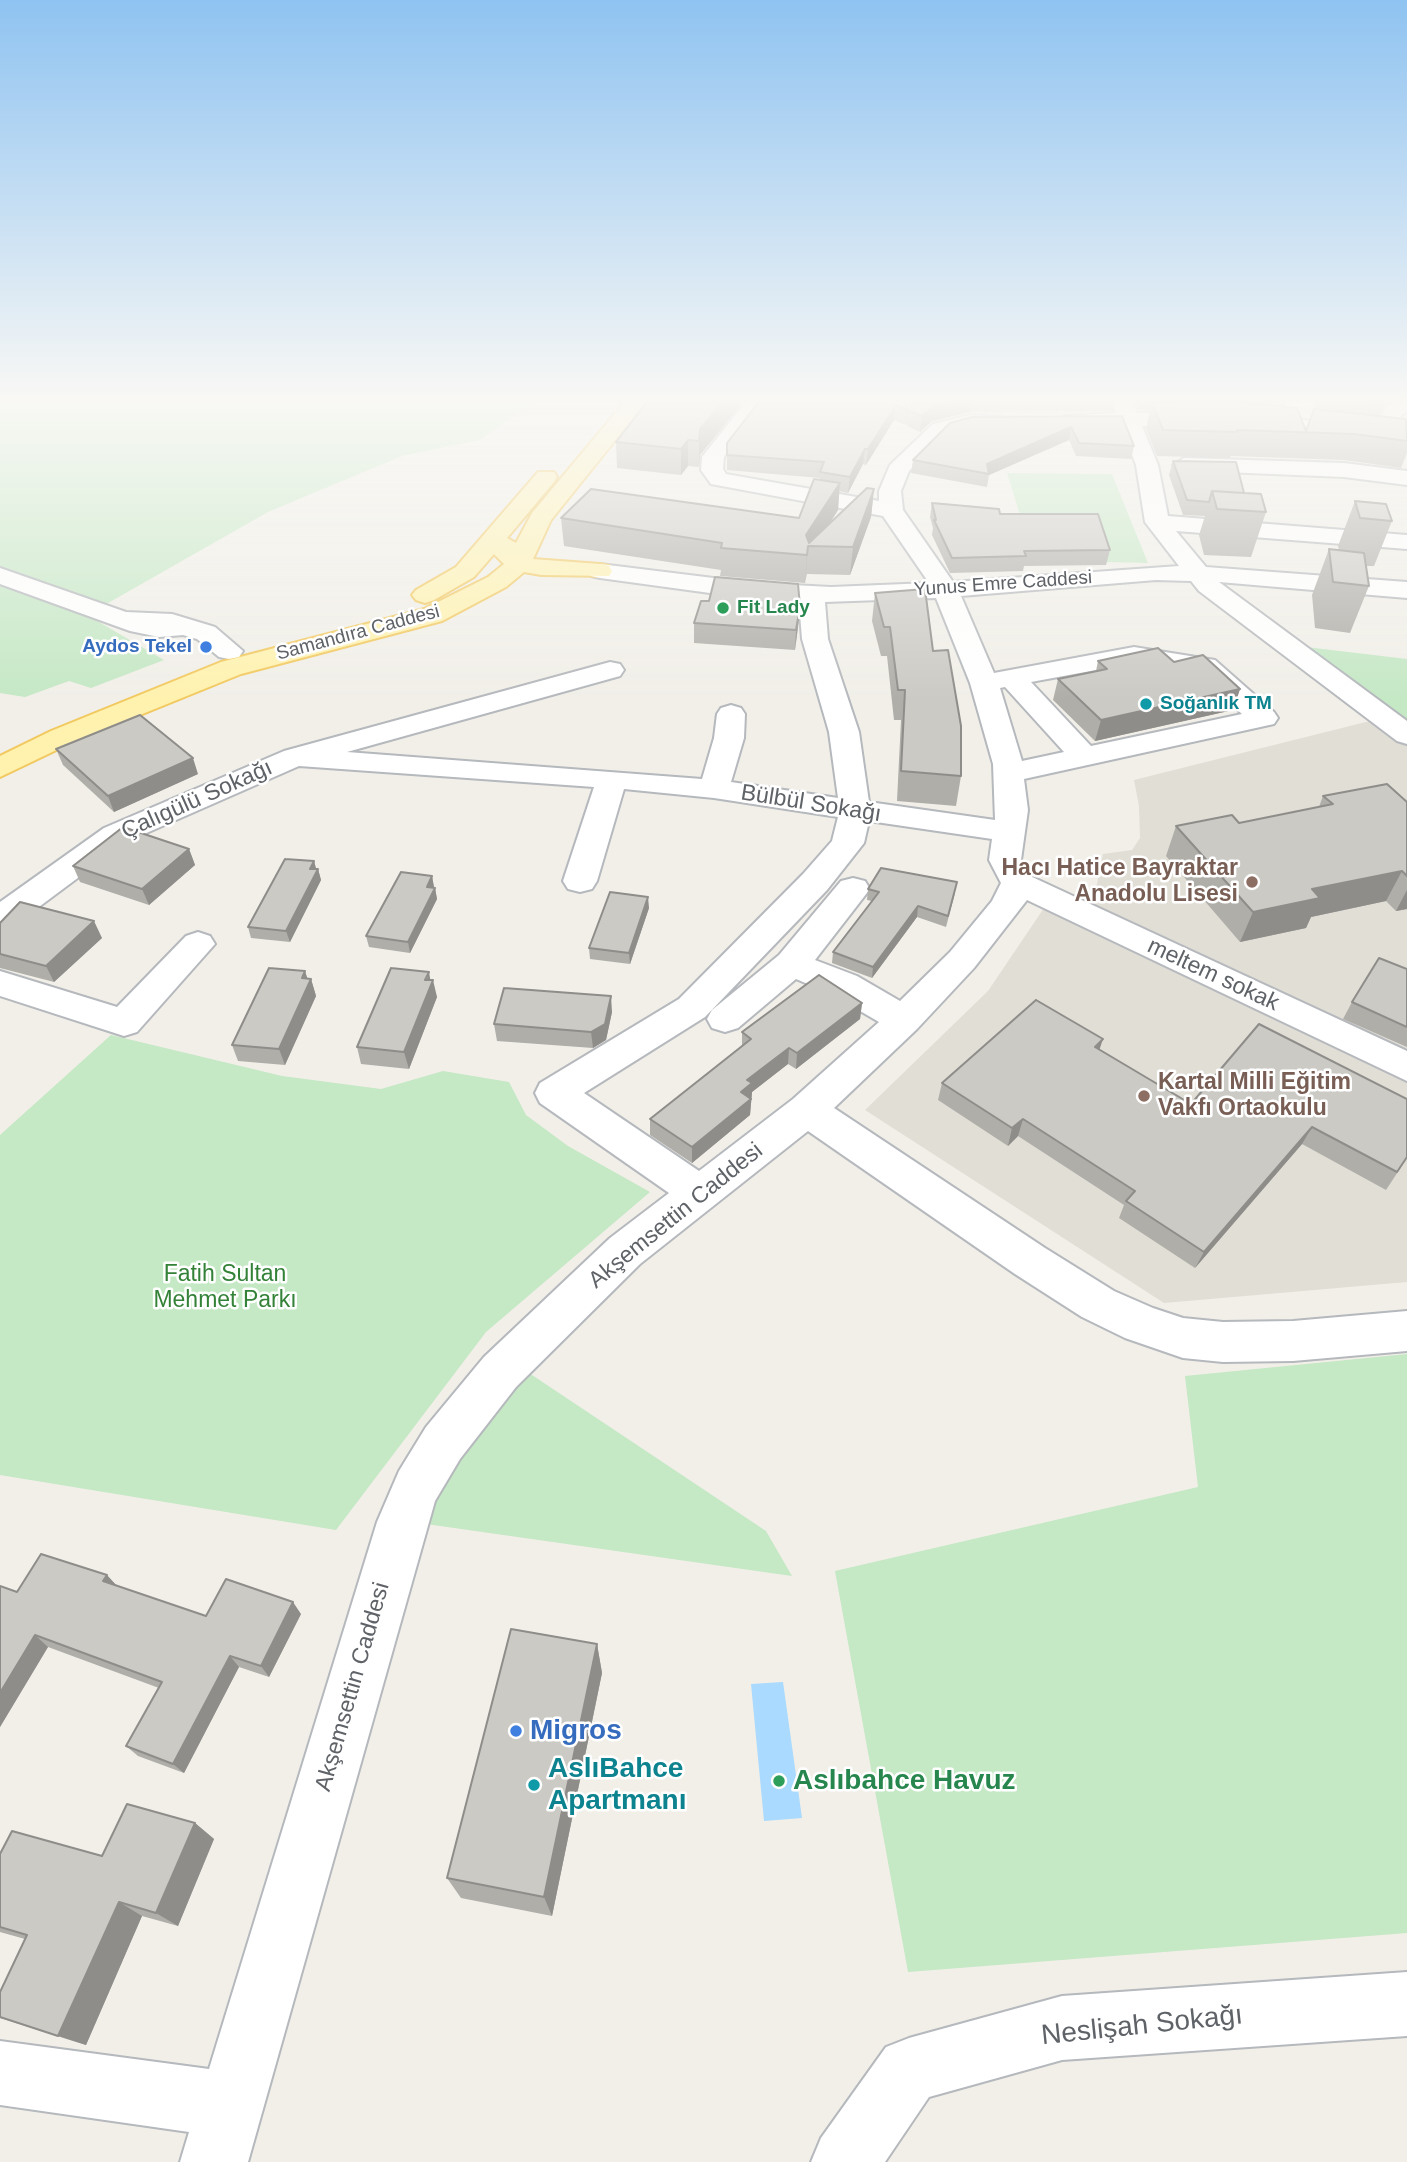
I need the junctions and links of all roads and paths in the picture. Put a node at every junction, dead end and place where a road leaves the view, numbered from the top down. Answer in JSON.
{"nodes":[{"id":1,"x":527,"y":499,"type":"edge"},
{"id":2,"x":556,"y":499,"type":"edge"},
{"id":3,"x":829,"y":499,"type":"edge"},
{"id":4,"x":890,"y":499,"type":"edge"},
{"id":5,"x":1153,"y":499,"type":"edge"},
{"id":6,"x":524,"y":502,"type":"junction"},
{"id":7,"x":891,"y":510,"type":"junction"},
{"id":8,"x":1157,"y":522,"type":"junction"},
{"id":9,"x":1407,"y":542,"type":"edge"},
{"id":10,"x":531,"y":556,"type":"junction"},
{"id":11,"x":600,"y":570,"type":"joint"},
{"id":12,"x":465,"y":572,"type":"junction"},
{"id":13,"x":1199,"y":574,"type":"junction"},
{"id":14,"x":0,"y":576,"type":"edge"},
{"id":15,"x":946,"y":590,"type":"junction"},
{"id":16,"x":1407,"y":590,"type":"edge"},
{"id":17,"x":811,"y":594,"type":"junction"},
{"id":18,"x":229,"y":651,"type":"junction"},
{"id":19,"x":610,"y":670,"type":"dead end"},
{"id":20,"x":999,"y":680,"type":"junction"},
{"id":21,"x":731,"y":714,"type":"dead end"},
{"id":22,"x":1407,"y":735,"type":"edge"},
{"id":23,"x":0,"y":746,"type":"edge"},
{"id":24,"x":295,"y":757,"type":"junction"},
{"id":25,"x":1085,"y":758,"type":"junction"},
{"id":26,"x":0,"y":768,"type":"edge"},
{"id":27,"x":1009,"y":773,"type":"junction"},
{"id":28,"x":612,"y":779,"type":"junction"},
{"id":29,"x":714,"y":789,"type":"junction"},
{"id":30,"x":855,"y":811,"type":"junction"},
{"id":31,"x":1009,"y":832,"type":"junction"},
{"id":32,"x":580,"y":881,"type":"dead end"},
{"id":33,"x":1018,"y":883,"type":"junction"},
{"id":34,"x":853,"y":889,"type":"dead end"},
{"id":35,"x":0,"y":919,"type":"edge"},
{"id":36,"x":198,"y":944,"type":"dead end"},
{"id":37,"x":792,"y":964,"type":"junction"},
{"id":38,"x":0,"y":983,"type":"edge"},
{"id":39,"x":725,"y":1019,"type":"dead end"},
{"id":40,"x":904,"y":1020,"type":"junction"},
{"id":41,"x":1407,"y":1067,"type":"edge"},
{"id":42,"x":807,"y":1110,"type":"junction"},
{"id":43,"x":700,"y":1194,"type":"junction"},
{"id":44,"x":1407,"y":1331,"type":"edge"},
{"id":45,"x":1407,"y":2004,"type":"edge"},
{"id":46,"x":0,"y":2073,"type":"edge"},
{"id":47,"x":222,"y":2134,"type":"edge"},
{"id":48,"x":845,"y":2162,"type":"edge"}],
"edges":[{"from":1,"to":6,"type":"main road","name":"Samandıra Caddesi"},
{"from":2,"to":10,"type":"main road","name":"Samandıra Caddesi"},
{"from":3,"to":7,"type":"street"},
{"from":4,"to":7,"type":"street"},
{"from":5,"to":8,"type":"street"},
{"from":6,"to":10,"type":"main road"},
{"from":6,"to":12,"type":"main road","name":"Samandıra Caddesi"},
{"from":7,"to":15,"type":"street"},
{"from":8,"to":9,"type":"street"},
{"from":8,"to":13,"type":"street"},
{"from":10,"to":11,"type":"main road"},
{"from":10,"to":12,"type":"main road"},
{"from":10,"to":26,"type":"main road","name":"Samandıra Caddesi"},
{"from":11,"to":17,"type":"street","name":"Yunus Emre Caddesi"},
{"from":12,"to":18,"type":"main road","name":"Samandıra Caddesi"},
{"from":13,"to":15,"type":"street","name":"Yunus Emre Caddesi"},
{"from":13,"to":16,"type":"street","name":"Yunus Emre Caddesi"},
{"from":13,"to":22,"type":"street"},
{"from":14,"to":18,"type":"street"},
{"from":15,"to":17,"type":"street","name":"Yunus Emre Caddesi"},
{"from":15,"to":20,"type":"street"},
{"from":17,"to":30,"type":"street"},
{"from":18,"to":23,"type":"main road","name":"Samandıra Caddesi"},
{"from":19,"to":24,"type":"street","name":"Çalıgülü Sokağı"},
{"from":20,"to":25,"type":"street"},
{"from":20,"to":25,"type":"street"},
{"from":20,"to":27,"type":"street"},
{"from":21,"to":29,"type":"street"},
{"from":24,"to":28,"type":"street","name":"Bülbül Sokağı"},
{"from":24,"to":35,"type":"street","name":"Çalıgülü Sokağı"},
{"from":25,"to":27,"type":"street"},
{"from":27,"to":31,"type":"street"},
{"from":28,"to":29,"type":"street","name":"Bülbül Sokağı"},
{"from":28,"to":32,"type":"street"},
{"from":29,"to":30,"type":"street","name":"Bülbül Sokağı"},
{"from":30,"to":31,"type":"street","name":"Bülbül Sokağı"},
{"from":30,"to":43,"type":"street"},
{"from":31,"to":33,"type":"street"},
{"from":33,"to":40,"type":"street","name":"Akşemsettin Caddesi"},
{"from":33,"to":41,"type":"street","name":"meltem sokak"},
{"from":34,"to":37,"type":"street"},
{"from":36,"to":38,"type":"street"},
{"from":37,"to":39,"type":"street"},
{"from":37,"to":40,"type":"street"},
{"from":40,"to":42,"type":"street","name":"Akşemsettin Caddesi"},
{"from":42,"to":43,"type":"street","name":"Akşemsettin Caddesi"},
{"from":42,"to":44,"type":"street"},
{"from":43,"to":47,"type":"street","name":"Akşemsettin Caddesi"},
{"from":45,"to":48,"type":"street","name":"Neslişah Sokağı"},
{"from":46,"to":47,"type":"street"}]}
